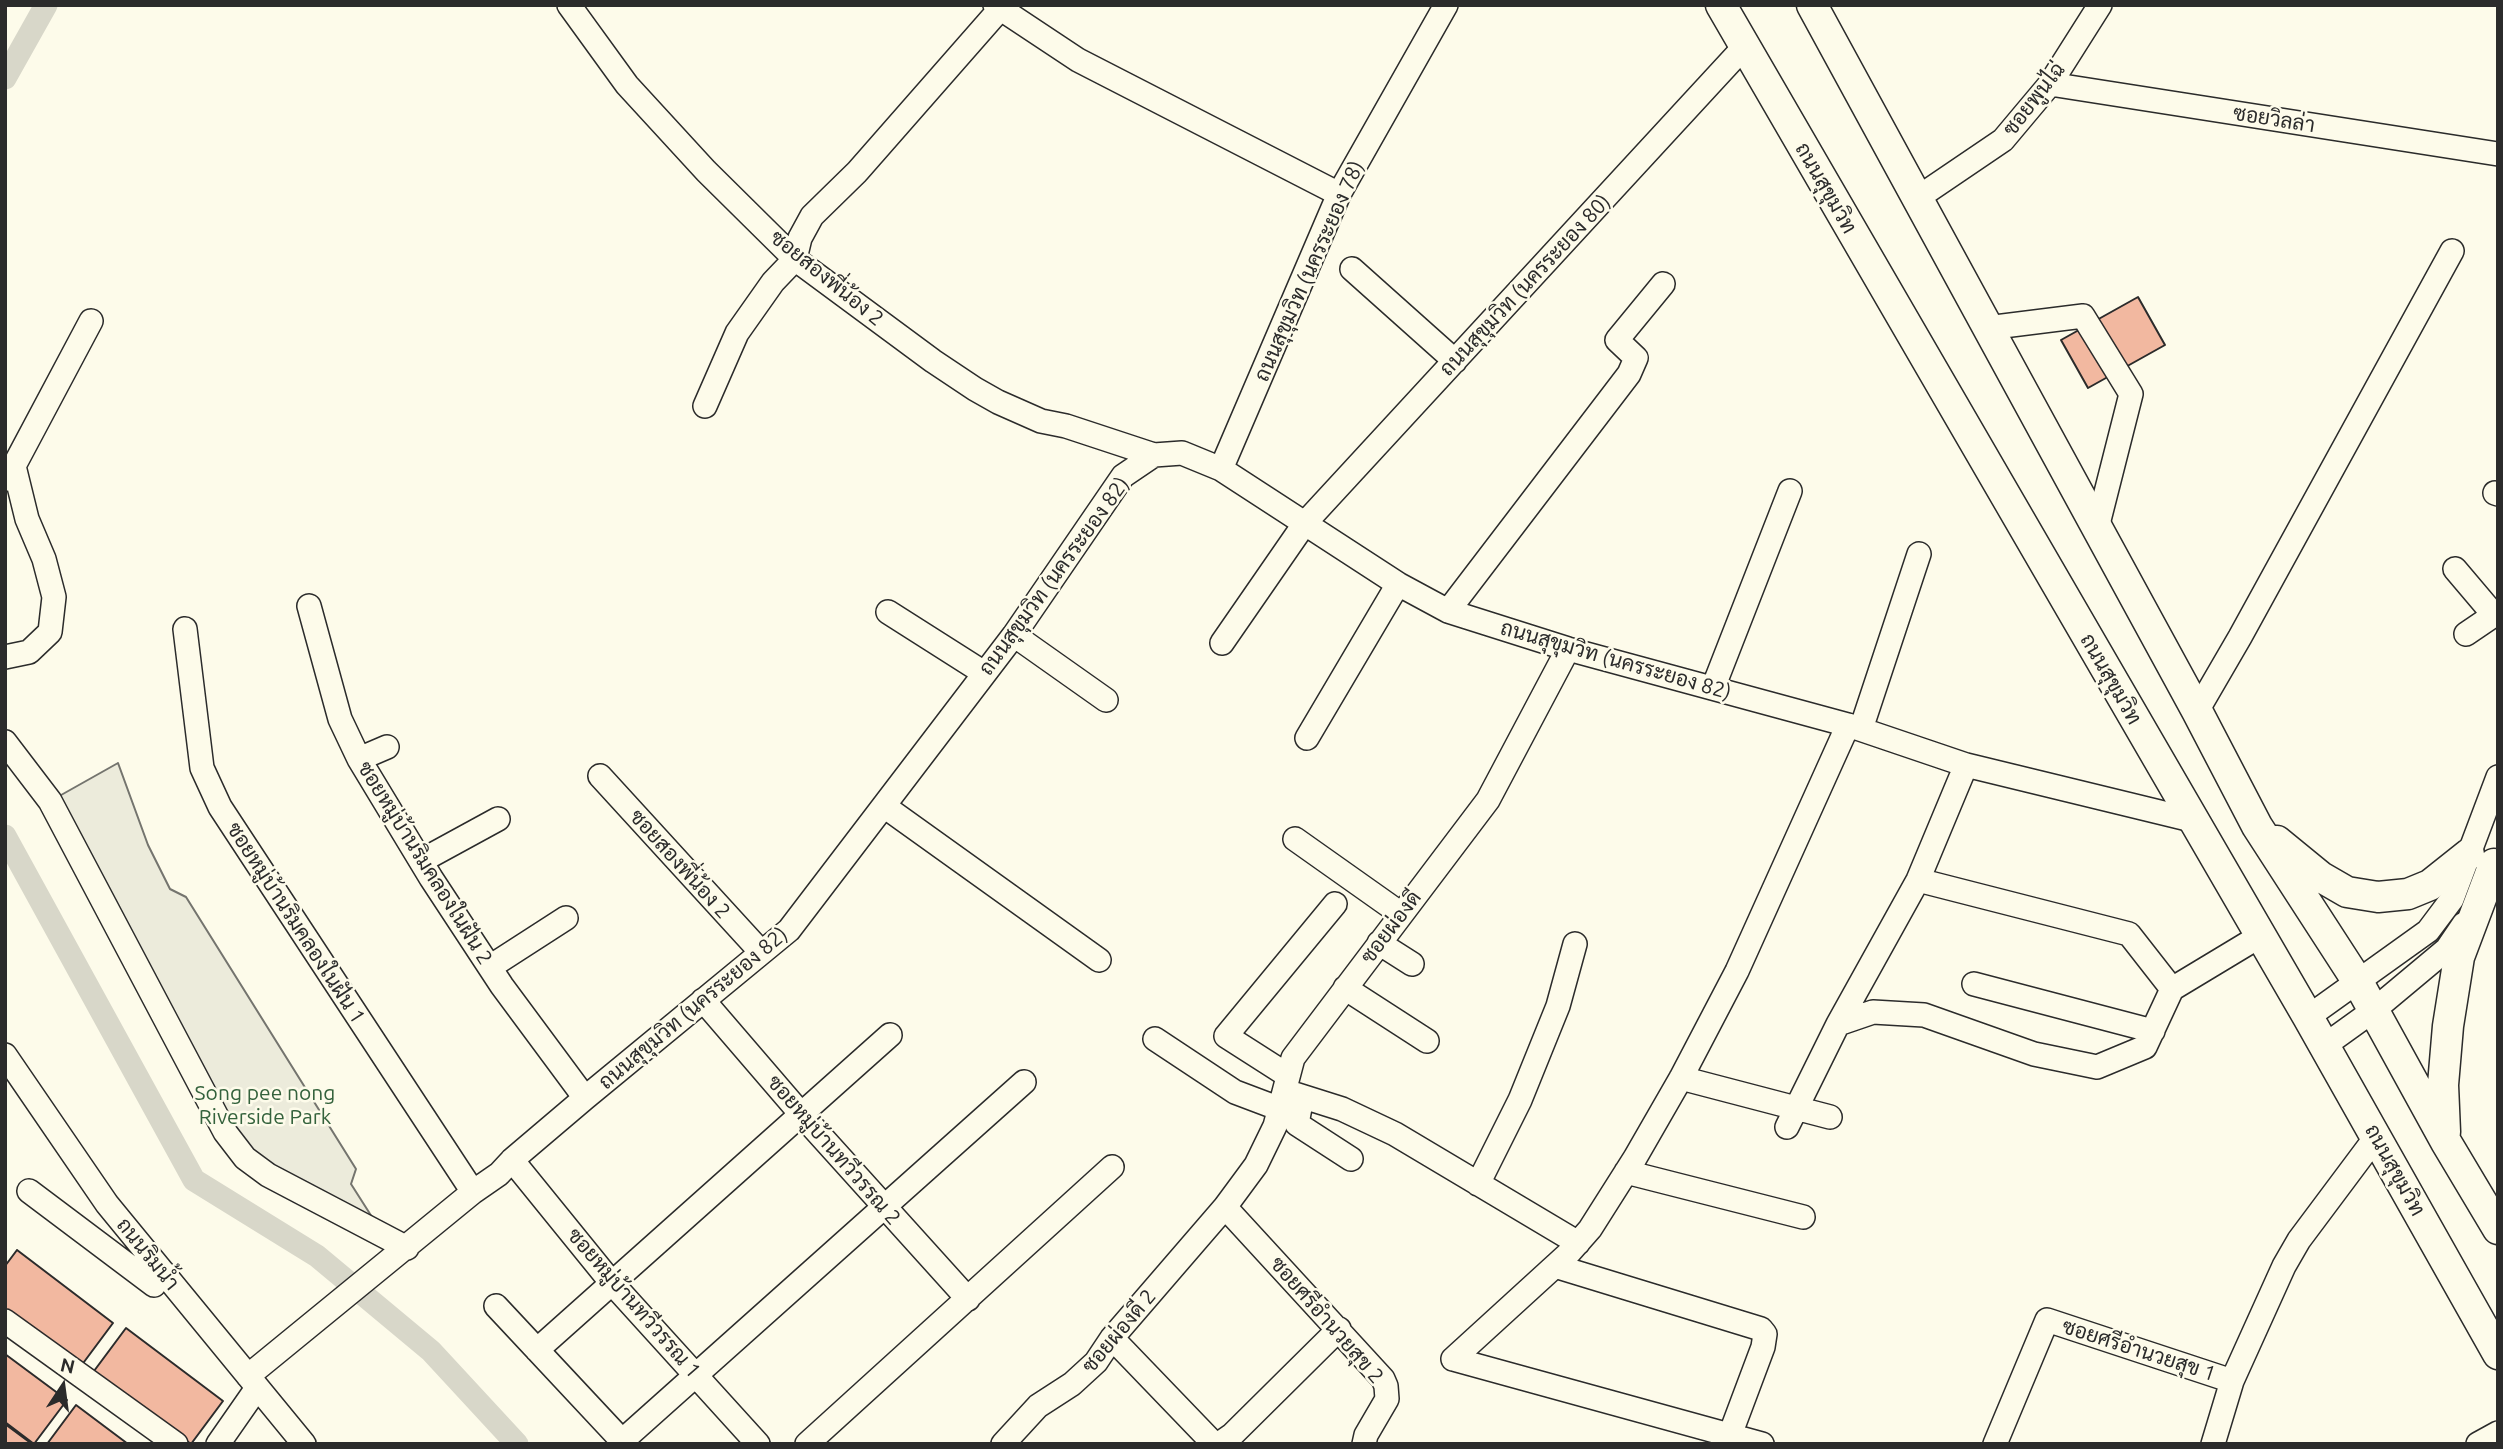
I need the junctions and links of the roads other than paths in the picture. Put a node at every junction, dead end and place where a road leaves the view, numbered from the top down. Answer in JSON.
{"nodes":[{"id":1,"x":569,"y":5,"type":"edge"},
{"id":2,"x":1446,"y":5,"type":"edge"},
{"id":3,"x":1721,"y":5,"type":"edge"},
{"id":4,"x":1812,"y":5,"type":"edge"},
{"id":5,"x":2100,"y":5,"type":"edge"},
{"id":6,"x":997,"y":7,"type":"edge"},
{"id":7,"x":1744,"y":47,"type":"junction"},
{"id":8,"x":2050,"y":84,"type":"junction"},
{"id":9,"x":2498,"y":154,"type":"edge"},
{"id":10,"x":1339,"y":194,"type":"junction"},
{"id":11,"x":1916,"y":199,"type":"junction"},
{"id":12,"x":2452,"y":251,"type":"dead end"},
{"id":13,"x":795,"y":259,"type":"junction"},
{"id":14,"x":1352,"y":269,"type":"dead end"},
{"id":15,"x":1663,"y":284,"type":"dead end"},
{"id":16,"x":91,"y":321,"type":"dead end"},
{"id":17,"x":1987,"y":328,"type":"junction"},
{"id":18,"x":1455,"y":361,"type":"junction"},
{"id":19,"x":705,"y":406,"type":"dead end"},
{"id":20,"x":1154,"y":454,"type":"junction"},
{"id":21,"x":1221,"y":469,"type":"junction"},
{"id":22,"x":9,"y":474,"type":"edge"},
{"id":23,"x":1790,"y":491,"type":"dead end"},
{"id":24,"x":1305,"y":523,"type":"junction"},
{"id":25,"x":2097,"y":528,"type":"junction"},
{"id":26,"x":1919,"y":554,"type":"dead end"},
{"id":27,"x":2455,"y":569,"type":"dead end"},
{"id":28,"x":1398,"y":584,"type":"junction"},
{"id":29,"x":309,"y":607,"type":"dead end"},
{"id":30,"x":1448,"y":611,"type":"junction"},
{"id":31,"x":888,"y":612,"type":"dead end"},
{"id":32,"x":2496,"y":615,"type":"edge"},
{"id":33,"x":185,"y":629,"type":"dead end"},
{"id":34,"x":2466,"y":634,"type":"dead end"},
{"id":35,"x":1014,"y":635,"type":"junction"},
{"id":36,"x":1222,"y":643,"type":"dead end"},
{"id":37,"x":1568,"y":649,"type":"junction"},
{"id":38,"x":5,"y":657,"type":"edge"},
{"id":39,"x":984,"y":673,"type":"junction"},
{"id":40,"x":1713,"y":688,"type":"junction"},
{"id":41,"x":1106,"y":700,"type":"dead end"},
{"id":42,"x":2197,"y":710,"type":"junction"},
{"id":43,"x":1854,"y":727,"type":"junction"},
{"id":44,"x":1307,"y":738,"type":"dead end"},
{"id":45,"x":5,"y":742,"type":"edge"},
{"id":46,"x":387,"y":747,"type":"dead end"},
{"id":47,"x":359,"y":759,"type":"junction"},
{"id":48,"x":1966,"y":765,"type":"junction"},
{"id":49,"x":600,"y":776,"type":"dead end"},
{"id":50,"x":2498,"y":777,"type":"edge"},
{"id":51,"x":884,"y":806,"type":"junction"},
{"id":52,"x":498,"y":819,"type":"dead end"},
{"id":53,"x":2193,"y":820,"type":"junction"},
{"id":54,"x":2258,"y":826,"type":"junction"},
{"id":55,"x":1296,"y":839,"type":"dead end"},
{"id":56,"x":2490,"y":859,"type":"edge"},
{"id":57,"x":421,"y":861,"type":"junction"},
{"id":58,"x":1918,"y":880,"type":"junction"},
{"id":59,"x":1335,"y":904,"type":"dead end"},
{"id":60,"x":1401,"y":914,"type":"junction"},
{"id":61,"x":566,"y":918,"type":"dead end"},
{"id":62,"x":2260,"y":936,"type":"junction"},
{"id":63,"x":1379,"y":943,"type":"junction"},
{"id":64,"x":1575,"y":944,"type":"dead end"},
{"id":65,"x":761,"y":953,"type":"junction"},
{"id":66,"x":1099,"y":960,"type":"dead end"},
{"id":67,"x":1412,"y":964,"type":"dead end"},
{"id":68,"x":490,"y":967,"type":"junction"},
{"id":69,"x":2358,"y":982,"type":"junction"},
{"id":70,"x":1975,"y":984,"type":"dead end"},
{"id":71,"x":1345,"y":988,"type":"junction"},
{"id":72,"x":2172,"y":989,"type":"junction"},
{"id":73,"x":704,"y":1000,"type":"junction"},
{"id":74,"x":2374,"y":1010,"type":"junction"},
{"id":75,"x":2308,"y":1017,"type":"junction"},
{"id":76,"x":1838,"y":1024,"type":"junction"},
{"id":77,"x":2152,"y":1031,"type":"junction"},
{"id":78,"x":890,"y":1035,"type":"dead end"},
{"id":79,"x":1155,"y":1039,"type":"dead end"},
{"id":80,"x":1427,"y":1041,"type":"dead end"},
{"id":81,"x":2324,"y":1046,"type":"junction"},
{"id":82,"x":5,"y":1055,"type":"edge"},
{"id":83,"x":1681,"y":1079,"type":"junction"},
{"id":84,"x":1024,"y":1082,"type":"dead end"},
{"id":85,"x":1289,"y":1093,"type":"junction"},
{"id":86,"x":585,"y":1098,"type":"junction"},
{"id":87,"x":801,"y":1114,"type":"junction"},
{"id":88,"x":1791,"y":1117,"type":"junction"},
{"id":89,"x":1830,"y":1117,"type":"dead end"},
{"id":90,"x":2376,"y":1137,"type":"junction"},
{"id":91,"x":2446,"y":1142,"type":"junction"},
{"id":92,"x":1351,"y":1158,"type":"dead end"},
{"id":93,"x":512,"y":1160,"type":"junction"},
{"id":94,"x":1112,"y":1167,"type":"dead end"},
{"id":95,"x":1626,"y":1172,"type":"junction"},
{"id":96,"x":1478,"y":1184,"type":"junction"},
{"id":97,"x":29,"y":1191,"type":"dead end"},
{"id":98,"x":473,"y":1192,"type":"junction"},
{"id":99,"x":884,"y":1207,"type":"junction"},
{"id":100,"x":1225,"y":1207,"type":"junction"},
{"id":101,"x":1803,"y":1217,"type":"dead end"},
{"id":102,"x":2498,"y":1229,"type":"edge"},
{"id":103,"x":1578,"y":1243,"type":"junction"},
{"id":104,"x":400,"y":1254,"type":"junction"},
{"id":105,"x":1555,"y":1266,"type":"junction"},
{"id":106,"x":163,"y":1272,"type":"junction"},
{"id":107,"x":611,"y":1282,"type":"junction"},
{"id":108,"x":968,"y":1299,"type":"junction"},
{"id":109,"x":496,"y":1306,"type":"dead end"},
{"id":110,"x":5,"y":1321,"type":"edge"},
{"id":111,"x":1339,"y":1329,"type":"junction"},
{"id":112,"x":1112,"y":1338,"type":"junction"},
{"id":113,"x":537,"y":1350,"type":"junction"},
{"id":114,"x":2498,"y":1354,"type":"edge"},
{"id":115,"x":696,"y":1374,"type":"junction"},
{"id":116,"x":2232,"y":1381,"type":"junction"},
{"id":117,"x":257,"y":1388,"type":"junction"},
{"id":118,"x":1730,"y":1435,"type":"junction"},
{"id":119,"x":624,"y":1442,"type":"edge"},
{"id":120,"x":176,"y":1444,"type":"edge"},
{"id":121,"x":218,"y":1444,"type":"edge"},
{"id":122,"x":235,"y":1444,"type":"edge"},
{"id":123,"x":304,"y":1444,"type":"edge"},
{"id":124,"x":758,"y":1444,"type":"edge"},
{"id":125,"x":807,"y":1444,"type":"edge"},
{"id":126,"x":1003,"y":1444,"type":"edge"},
{"id":127,"x":1216,"y":1444,"type":"edge"},
{"id":128,"x":1364,"y":1444,"type":"edge"},
{"id":129,"x":1762,"y":1444,"type":"edge"},
{"id":130,"x":1996,"y":1444,"type":"edge"},
{"id":131,"x":2213,"y":1444,"type":"edge"}],
"edges":[{"from":1,"to":13,"type":"street","name":"ซอยสองพี่น้อง 2"},
{"from":2,"to":10,"type":"street","name":"ถนนสุขุมวิท (นครระยอง 78)"},
{"from":3,"to":7,"type":"main road","name":"ถนนสุขุมวิท"},
{"from":4,"to":11,"type":"main road"},
{"from":5,"to":8,"type":"street","name":"ซอยพูนไฉ่"},
{"from":6,"to":10,"type":"street"},
{"from":6,"to":13,"type":"street"},
{"from":7,"to":18,"type":"street","name":"ถนนสุขุมวิท (นครระยอง 80)"},
{"from":7,"to":53,"type":"main road","name":"ถนนสุขุมวิท"},
{"from":8,"to":9,"type":"street","name":"ซอยวิลล่า"},
{"from":8,"to":11,"type":"street","name":"ซอยพูนไฉ่"},
{"from":10,"to":21,"type":"street","name":"ถนนสุขุมวิท (นครระยอง 78)"},
{"from":11,"to":17,"type":"main road"},
{"from":12,"to":42,"type":"street"},
{"from":13,"to":19,"type":"street"},
{"from":13,"to":20,"type":"street","name":"ซอยสองพี่น้อง 2"},
{"from":14,"to":18,"type":"street"},
{"from":15,"to":30,"type":"street"},
{"from":16,"to":22,"type":"street"},
{"from":17,"to":25,"type":"main road"},
{"from":17,"to":25,"type":"street"},
{"from":18,"to":24,"type":"street","name":"ถนนสุขุมวิท (นครระยอง 80)"},
{"from":20,"to":21,"type":"street","name":"ถนนสุขุมวิท (นครระยอง 82)"},
{"from":20,"to":35,"type":"street","name":"ถนนสุขุมวิท (นครระยอง 82)"},
{"from":21,"to":24,"type":"street","name":"ถนนสุขุมวิท (นครระยอง 82)"},
{"from":22,"to":38,"type":"street"},
{"from":23,"to":40,"type":"street"},
{"from":24,"to":28,"type":"street","name":"ถนนสุขุมวิท (นครระยอง 82)"},
{"from":24,"to":36,"type":"street","name":"ถนนสุขุมวิท (นครระยอง 80)"},
{"from":25,"to":42,"type":"main road"},
{"from":26,"to":43,"type":"street"},
{"from":27,"to":32,"type":"street"},
{"from":28,"to":30,"type":"street","name":"ถนนสุขุมวิท (นครระยอง 82)"},
{"from":28,"to":44,"type":"street"},
{"from":29,"to":47,"type":"street","name":"ซอยหมู่บ้านริมคลองในฝัน 2"},
{"from":30,"to":37,"type":"street","name":"ถนนสุขุมวิท (นครระยอง 82)"},
{"from":31,"to":39,"type":"street"},
{"from":32,"to":34,"type":"street"},
{"from":33,"to":98,"type":"street","name":"ซอยหมู่บ้านริมคลองในฝัน 1"},
{"from":35,"to":39,"type":"street","name":"ถนนสุขุมวิท (นครระยอง 82)"},
{"from":35,"to":41,"type":"street"},
{"from":37,"to":40,"type":"street","name":"ถนนสุขุมวิท (นครระยอง 82)"},
{"from":37,"to":60,"type":"street","name":"ซอยผ่องดี"},
{"from":39,"to":51,"type":"street","name":"ถนนสุขุมวิท (นครระยอง 82)"},
{"from":40,"to":43,"type":"street","name":"ถนนสุขุมวิท (นครระยอง 82)"},
{"from":42,"to":54,"type":"main road"},
{"from":43,"to":48,"type":"street","name":"ถนนสุขุมวิท (นครระยอง 82)"},
{"from":43,"to":83,"type":"street"},
{"from":45,"to":104,"type":"street"},
{"from":46,"to":47,"type":"street"},
{"from":47,"to":57,"type":"street","name":"ซอยหมู่บ้านริมคลองในฝัน 2"},
{"from":48,"to":53,"type":"street","name":"ถนนสุขุมวิท (นครระยอง 82)"},
{"from":48,"to":58,"type":"street"},
{"from":49,"to":65,"type":"street","name":"ซอยสองพี่น้อง 2"},
{"from":50,"to":56,"type":"street"},
{"from":51,"to":65,"type":"street","name":"ถนนสุขุมวิท (นครระยอง 82)"},
{"from":51,"to":66,"type":"street"},
{"from":52,"to":57,"type":"street"},
{"from":53,"to":62,"type":"main road","name":"ถนนสุขุมวิท"},
{"from":54,"to":56,"type":"main road"},
{"from":54,"to":69,"type":"main road"},
{"from":55,"to":60,"type":"street"},
{"from":56,"to":69,"type":"street"},
{"from":56,"to":74,"type":"street"},
{"from":56,"to":91,"type":"main road"},
{"from":57,"to":68,"type":"street","name":"ซอยหมู่บ้านริมคลองในฝัน 2"},
{"from":58,"to":72,"type":"street"},
{"from":58,"to":76,"type":"street"},
{"from":59,"to":85,"type":"street"},
{"from":60,"to":63,"type":"street","name":"ซอยผ่องดี"},
{"from":61,"to":68,"type":"street"},
{"from":62,"to":72,"type":"street"},
{"from":62,"to":75,"type":"main road","name":"ถนนสุขุมวิท"},
{"from":63,"to":67,"type":"street"},
{"from":63,"to":71,"type":"street","name":"ซอยผ่องดี"},
{"from":64,"to":96,"type":"street"},
{"from":65,"to":73,"type":"street","name":"ถนนสุขุมวิท (นครระยอง 82)"},
{"from":68,"to":86,"type":"street","name":"ซอยหมู่บ้านริมคลองในฝัน 2"},
{"from":69,"to":74,"type":"main road"},
{"from":69,"to":75,"type":"street"},
{"from":70,"to":77,"type":"street"},
{"from":71,"to":80,"type":"street"},
{"from":71,"to":85,"type":"street","name":"ซอยผ่องดี"},
{"from":72,"to":77,"type":"street"},
{"from":73,"to":86,"type":"street","name":"ถนนสุขุมวิท (นครระยอง 82)"},
{"from":73,"to":87,"type":"street","name":"ซอยหมู่บ้านทวีวรรณ 2"},
{"from":74,"to":81,"type":"street"},
{"from":74,"to":91,"type":"main road"},
{"from":75,"to":81,"type":"main road","name":"ถนนสุขุมวิท"},
{"from":76,"to":77,"type":"street"},
{"from":76,"to":88,"type":"street"},
{"from":78,"to":87,"type":"street"},
{"from":79,"to":85,"type":"street"},
{"from":81,"to":90,"type":"main road","name":"ถนนสุขุมวิท"},
{"from":82,"to":106,"type":"street","name":"ถนนริมน้ำ"},
{"from":83,"to":88,"type":"street"},
{"from":83,"to":95,"type":"street"},
{"from":84,"to":99,"type":"street"},
{"from":85,"to":92,"type":"street"},
{"from":85,"to":96,"type":"street"},
{"from":85,"to":100,"type":"street","name":"ซอยผ่องดี"},
{"from":86,"to":93,"type":"street","name":"ถนนสุขุมวิท (นครระยอง 82)"},
{"from":87,"to":99,"type":"street","name":"ซอยหมู่บ้านทวีวรรณ 2"},
{"from":87,"to":107,"type":"street"},
{"from":88,"to":89,"type":"street"},
{"from":90,"to":114,"type":"main road","name":"ถนนสุขุมวิท"},
{"from":90,"to":116,"type":"street"},
{"from":91,"to":102,"type":"main road"},
{"from":93,"to":98,"type":"street","name":"ถนนสุขุมวิท (นครระยอง 82)"},
{"from":93,"to":107,"type":"street","name":"ซอยหมู่บ้านทวีวรรณ 1"},
{"from":94,"to":108,"type":"street"},
{"from":95,"to":101,"type":"street"},
{"from":95,"to":103,"type":"street"},
{"from":96,"to":103,"type":"street"},
{"from":97,"to":106,"type":"street"},
{"from":98,"to":104,"type":"street","name":"ถนนสุขุมวิท (นครระยอง 82)"},
{"from":99,"to":108,"type":"street","name":"ซอยหมู่บ้านทวีวรรณ 2"},
{"from":99,"to":115,"type":"street"},
{"from":100,"to":111,"type":"street","name":"ซอยศรีอำนวยสุข 2"},
{"from":100,"to":112,"type":"street","name":"ซอยผ่องดี 2"},
{"from":103,"to":105,"type":"street"},
{"from":104,"to":117,"type":"street","name":"ถนนสุขุมวิท (นครระยอง 82)"},
{"from":105,"to":118,"type":"street"},
{"from":105,"to":118,"type":"street"},
{"from":106,"to":117,"type":"street","name":"ถนนริมน้ำ"},
{"from":107,"to":113,"type":"street"},
{"from":107,"to":115,"type":"street","name":"ซอยหมู่บ้านทวีวรรณ 1"},
{"from":108,"to":125,"type":"street"},
{"from":109,"to":113,"type":"street"},
{"from":110,"to":120,"type":"street"},
{"from":111,"to":127,"type":"street"},
{"from":111,"to":128,"type":"street","name":"ซอยศรีอำนวยสุข 2"},
{"from":112,"to":126,"type":"street","name":"ซอยผ่องดี 2"},
{"from":112,"to":127,"type":"street"},
{"from":113,"to":119,"type":"street"},
{"from":115,"to":119,"type":"street"},
{"from":115,"to":124,"type":"street","name":"ซอยหมู่บ้านทวีวรรณ 1"},
{"from":116,"to":130,"type":"street","name":"ซอยศรีอำนวยสุข 1"},
{"from":116,"to":131,"type":"street"},
{"from":117,"to":121,"type":"street"},
{"from":117,"to":122,"type":"street"},
{"from":117,"to":123,"type":"street","name":"ถนนริมน้ำ"},
{"from":118,"to":129,"type":"street"}]}
